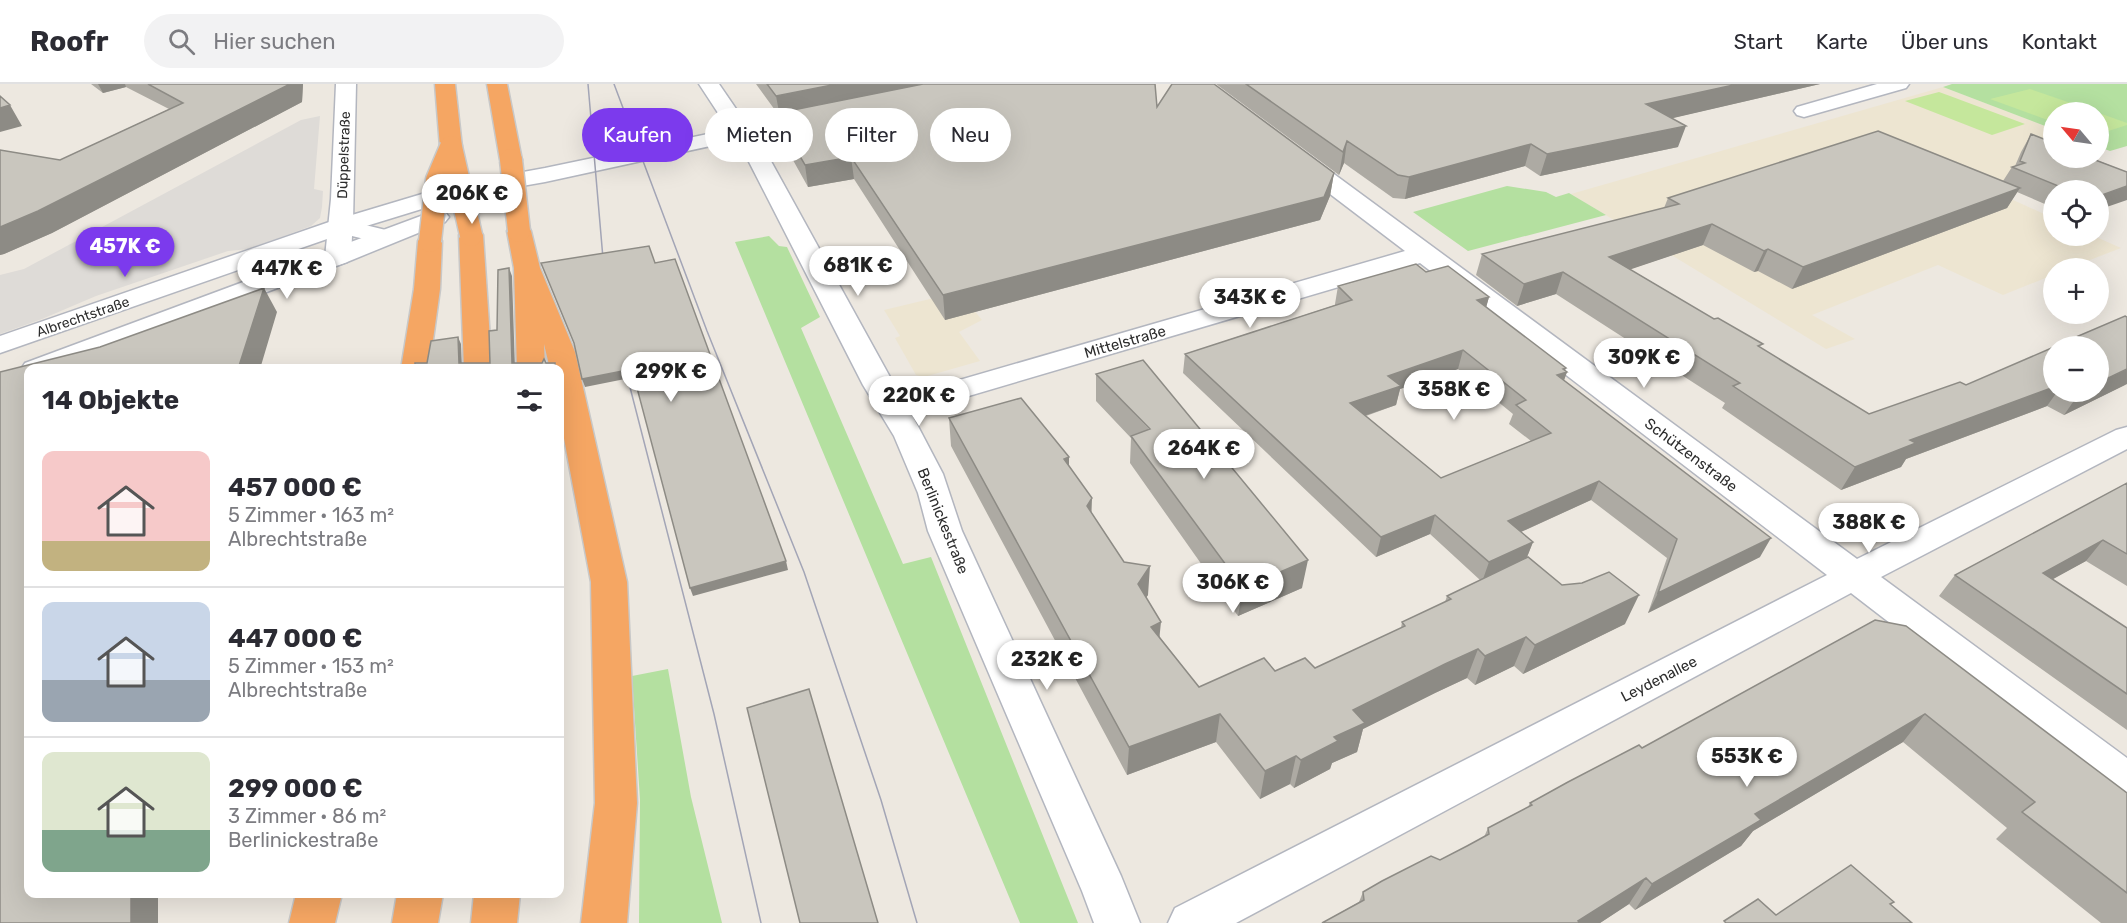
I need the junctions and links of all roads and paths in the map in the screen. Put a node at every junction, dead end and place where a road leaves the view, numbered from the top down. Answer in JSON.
{"nodes":[{"id":1,"x":346,"y":84,"type":"edge"},
{"id":2,"x":445,"y":84,"type":"edge"},
{"id":3,"x":497,"y":84,"type":"edge"},
{"id":4,"x":709,"y":84,"type":"edge"},
{"id":5,"x":1899,"y":84,"type":"edge"},
{"id":6,"x":725,"y":108,"type":"edge"},
{"id":7,"x":1804,"y":111,"type":"dead end"},
{"id":8,"x":705,"y":141,"type":"edge"},
{"id":9,"x":1280,"y":146,"type":"edge"},
{"id":10,"x":451,"y":147,"type":"junction"},
{"id":11,"x":760,"y":162,"type":"edge"},
{"id":12,"x":545,"y":175,"type":"junction"},
{"id":13,"x":341,"y":226,"type":"junction"},
{"id":14,"x":385,"y":237,"type":"junction"},
{"id":15,"x":1424,"y":254,"type":"junction"},
{"id":16,"x":338,"y":257,"type":"junction"},
{"id":17,"x":527,"y":268,"type":"junction"},
{"id":18,"x":0,"y":345,"type":"edge"},
{"id":19,"x":48,"y":364,"type":"edge"},
{"id":20,"x":416,"y":364,"type":"edge"},
{"id":21,"x":478,"y":364,"type":"edge"},
{"id":22,"x":531,"y":364,"type":"edge"},
{"id":23,"x":564,"y":364,"type":"edge"},
{"id":24,"x":564,"y":366,"type":"edge"},
{"id":25,"x":894,"y":408,"type":"junction"},
{"id":26,"x":2127,"y":437,"type":"edge"},
{"id":27,"x":1854,"y":576,"type":"junction"},
{"id":28,"x":2127,"y":781,"type":"edge"},
{"id":29,"x":318,"y":898,"type":"edge"},
{"id":30,"x":419,"y":898,"type":"edge"},
{"id":31,"x":497,"y":898,"type":"edge"},
{"id":32,"x":312,"y":923,"type":"edge"},
{"id":33,"x":415,"y":923,"type":"edge"},
{"id":34,"x":494,"y":923,"type":"edge"},
{"id":35,"x":604,"y":923,"type":"edge"},
{"id":36,"x":1117,"y":923,"type":"edge"},
{"id":37,"x":1191,"y":923,"type":"edge"}],
"edges":[{"from":1,"to":13,"type":"street","name":"Düppelstraße"},
{"from":2,"to":10,"type":"highway"},
{"from":3,"to":17,"type":"highway","bridge":true},
{"from":4,"to":6,"type":"street","name":"Berlinickestraße"},
{"from":5,"to":7,"type":"street"},
{"from":8,"to":12,"type":"street","name":"Albrechtstraße"},
{"from":9,"to":15,"type":"street","name":"Schützenstraße"},
{"from":10,"to":20,"type":"highway","bridge":true},
{"from":10,"to":21,"type":"highway","bridge":true},
{"from":11,"to":25,"type":"street","name":"Berlinickestraße"},
{"from":12,"to":13,"type":"street","name":"Albrechtstraße"},
{"from":12,"to":14,"type":"street","name":"Albrechtstraße"},
{"from":13,"to":14,"type":"street"},
{"from":13,"to":16,"type":"street","name":"Düppelstraße"},
{"from":13,"to":18,"type":"street","name":"Albrechtstraße"},
{"from":14,"to":16,"type":"street","name":"Albrechtstraße"},
{"from":15,"to":25,"type":"street","name":"Mittelstraße"},
{"from":15,"to":27,"type":"street","name":"Schützenstraße"},
{"from":16,"to":19,"type":"street","name":"Albrechtstraße"},
{"from":17,"to":22,"type":"highway"},
{"from":17,"to":23,"type":"highway"},
{"from":24,"to":35,"type":"highway"},
{"from":25,"to":36,"type":"street","name":"Berlinickestraße"},
{"from":26,"to":27,"type":"street","name":"Leydenallee"},
{"from":27,"to":28,"type":"street","name":"Schützenstraße"},
{"from":27,"to":37,"type":"street","name":"Leydenallee"},
{"from":29,"to":32,"type":"highway"},
{"from":30,"to":33,"type":"highway"},
{"from":31,"to":34,"type":"highway"}]}
